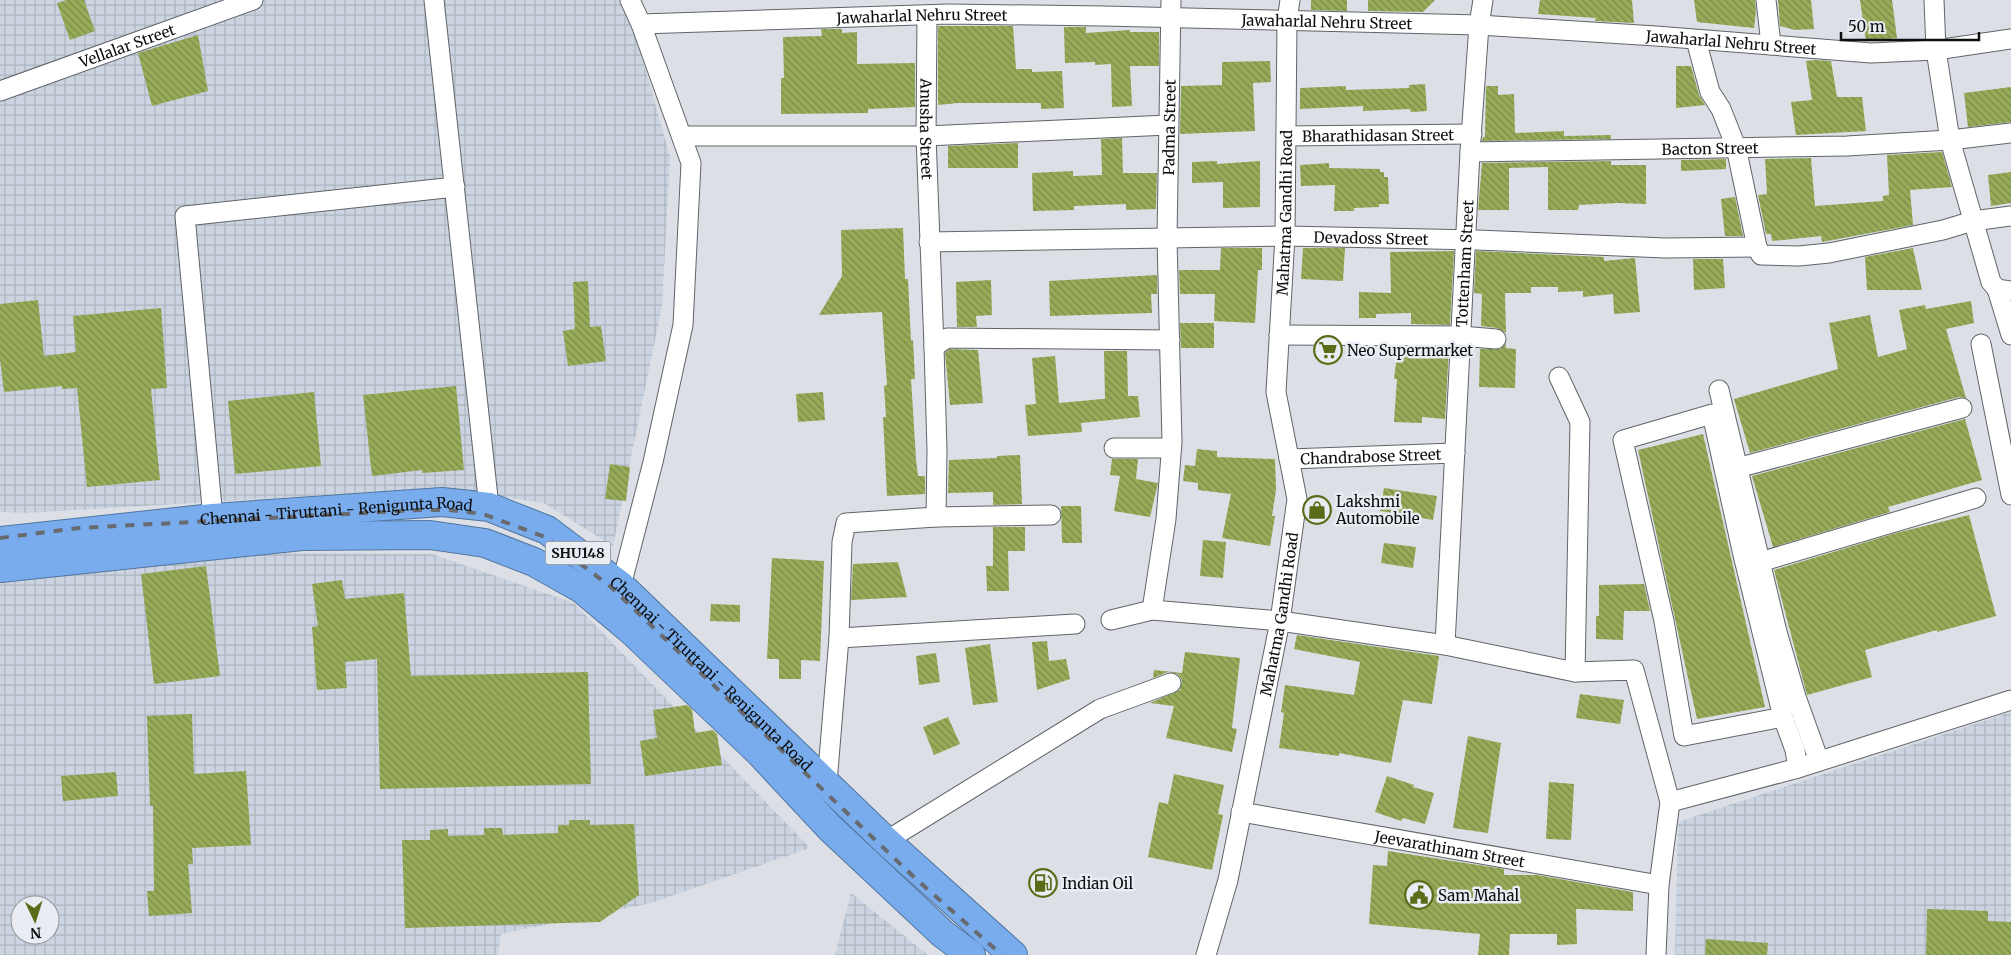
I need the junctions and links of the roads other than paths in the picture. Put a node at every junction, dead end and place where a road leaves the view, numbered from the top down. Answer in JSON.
{"nodes":[{"id":1,"x":253,"y":0,"type":"edge"},
{"id":2,"x":434,"y":0,"type":"edge"},
{"id":3,"x":630,"y":0,"type":"edge"},
{"id":4,"x":1290,"y":0,"type":"edge"},
{"id":5,"x":1483,"y":0,"type":"edge"},
{"id":6,"x":1766,"y":0,"type":"edge"},
{"id":7,"x":1934,"y":0,"type":"edge"},
{"id":8,"x":948,"y":7,"type":"edge"},
{"id":9,"x":1170,"y":9,"type":"edge"},
{"id":10,"x":927,"y":15,"type":"junction"},
{"id":11,"x":1287,"y":21,"type":"junction"},
{"id":12,"x":641,"y":24,"type":"junction"},
{"id":13,"x":1479,"y":25,"type":"junction"},
{"id":14,"x":2011,"y":39,"type":"edge"},
{"id":15,"x":1696,"y":40,"type":"junction"},
{"id":16,"x":1772,"y":45,"type":"junction"},
{"id":17,"x":1936,"y":50,"type":"junction"},
{"id":18,"x":0,"y":91,"type":"edge"},
{"id":19,"x":1168,"y":125,"type":"junction"},
{"id":20,"x":2011,"y":133,"type":"edge"},
{"id":21,"x":682,"y":136,"type":"junction"},
{"id":22,"x":926,"y":136,"type":"junction"},
{"id":23,"x":1286,"y":136,"type":"junction"},
{"id":24,"x":1950,"y":140,"type":"junction"},
{"id":25,"x":1471,"y":143,"type":"junction"},
{"id":26,"x":1736,"y":147,"type":"junction"},
{"id":27,"x":455,"y":187,"type":"junction"},
{"id":28,"x":2011,"y":216,"type":"edge"},
{"id":29,"x":1973,"y":221,"type":"junction"},
{"id":30,"x":1285,"y":236,"type":"junction"},
{"id":31,"x":1167,"y":238,"type":"junction"},
{"id":32,"x":1466,"y":240,"type":"junction"},
{"id":33,"x":929,"y":242,"type":"junction"},
{"id":34,"x":1757,"y":247,"type":"junction"},
{"id":35,"x":2004,"y":290,"type":"edge"},
{"id":36,"x":1279,"y":335,"type":"junction"},
{"id":37,"x":1461,"y":336,"type":"junction"},
{"id":38,"x":2011,"y":336,"type":"edge"},
{"id":39,"x":1496,"y":339,"type":"dead end"},
{"id":40,"x":1170,"y":340,"type":"junction"},
{"id":41,"x":1981,"y":344,"type":"dead end"},
{"id":42,"x":934,"y":347,"type":"junction"},
{"id":43,"x":1559,"y":377,"type":"dead end"},
{"id":44,"x":1719,"y":390,"type":"dead end"},
{"id":45,"x":1962,"y":408,"type":"dead end"},
{"id":46,"x":1114,"y":448,"type":"dead end"},
{"id":47,"x":1171,"y":448,"type":"junction"},
{"id":48,"x":1455,"y":453,"type":"junction"},
{"id":49,"x":1289,"y":459,"type":"junction"},
{"id":50,"x":1737,"y":468,"type":"junction"},
{"id":51,"x":2011,"y":495,"type":"edge"},
{"id":52,"x":1976,"y":498,"type":"dead end"},
{"id":53,"x":489,"y":507,"type":"junction"},
{"id":54,"x":1051,"y":515,"type":"dead end"},
{"id":55,"x":936,"y":517,"type":"junction"},
{"id":56,"x":213,"y":518,"type":"junction"},
{"id":57,"x":0,"y":540,"type":"edge"},
{"id":58,"x":1760,"y":562,"type":"junction"},
{"id":59,"x":0,"y":568,"type":"edge"},
{"id":60,"x":621,"y":586,"type":"junction"},
{"id":61,"x":1152,"y":610,"type":"junction"},
{"id":62,"x":1111,"y":620,"type":"dead end"},
{"id":63,"x":1280,"y":621,"type":"junction"},
{"id":64,"x":1075,"y":624,"type":"dead end"},
{"id":65,"x":839,"y":638,"type":"junction"},
{"id":66,"x":1445,"y":645,"type":"junction"},
{"id":67,"x":1574,"y":672,"type":"junction"},
{"id":68,"x":1171,"y":683,"type":"dead end"},
{"id":69,"x":2011,"y":700,"type":"edge"},
{"id":70,"x":1783,"y":717,"type":"junction"},
{"id":71,"x":1819,"y":761,"type":"junction"},
{"id":72,"x":1798,"y":768,"type":"junction"},
{"id":73,"x":826,"y":783,"type":"junction"},
{"id":74,"x":1670,"y":802,"type":"junction"},
{"id":75,"x":1241,"y":812,"type":"junction"},
{"id":76,"x":886,"y":841,"type":"junction"},
{"id":77,"x":1659,"y":885,"type":"junction"},
{"id":78,"x":971,"y":955,"type":"edge"},
{"id":79,"x":1013,"y":955,"type":"edge"},
{"id":80,"x":1206,"y":955,"type":"edge"},
{"id":81,"x":1656,"y":955,"type":"edge"}],
"edges":[{"from":1,"to":18,"type":"street","name":"Vellalar Street"},
{"from":2,"to":27,"type":"street"},
{"from":3,"to":12,"type":"street"},
{"from":4,"to":11,"type":"street","name":"Mahatma Gandhi Road"},
{"from":5,"to":13,"type":"street","name":"Tottenham Street"},
{"from":6,"to":16,"type":"street"},
{"from":7,"to":17,"type":"street"},
{"from":8,"to":9,"type":"street","name":"Jawaharlal Nehru Street"},
{"from":8,"to":10,"type":"street","name":"Jawaharlal Nehru Street"},
{"from":9,"to":11,"type":"street","name":"Jawaharlal Nehru Street"},
{"from":9,"to":19,"type":"street","name":"Padma Street"},
{"from":10,"to":12,"type":"street","name":"Jawaharlal Nehru Street"},
{"from":10,"to":22,"type":"street","name":"Anusha Street"},
{"from":11,"to":13,"type":"street","name":"Jawaharlal Nehru Street"},
{"from":11,"to":23,"type":"street","name":"Mahatma Gandhi Road"},
{"from":12,"to":21,"type":"street"},
{"from":13,"to":15,"type":"street","name":"Jawaharlal Nehru Street"},
{"from":13,"to":25,"type":"street","name":"Tottenham Street"},
{"from":14,"to":17,"type":"street","name":"Jawaharlal Nehru Street"},
{"from":15,"to":16,"type":"street","name":"Jawaharlal Nehru Street"},
{"from":15,"to":26,"type":"street"},
{"from":16,"to":17,"type":"street","name":"Jawaharlal Nehru Street"},
{"from":17,"to":24,"type":"street"},
{"from":19,"to":22,"type":"street"},
{"from":19,"to":31,"type":"street","name":"Padma Street"},
{"from":20,"to":24,"type":"street","name":"Bacton Street"},
{"from":21,"to":22,"type":"street"},
{"from":21,"to":60,"type":"street"},
{"from":22,"to":33,"type":"street","name":"Anusha Street"},
{"from":23,"to":25,"type":"street","name":"Bharathidasan Street"},
{"from":23,"to":30,"type":"street","name":"Mahatma Gandhi Road"},
{"from":24,"to":26,"type":"street","name":"Bacton Street"},
{"from":24,"to":29,"type":"street"},
{"from":25,"to":26,"type":"street","name":"Bacton Street"},
{"from":25,"to":32,"type":"street","name":"Tottenham Street"},
{"from":26,"to":34,"type":"street"},
{"from":27,"to":53,"type":"street"},
{"from":27,"to":56,"type":"street"},
{"from":28,"to":29,"type":"street"},
{"from":29,"to":34,"type":"street"},
{"from":29,"to":35,"type":"street"},
{"from":30,"to":31,"type":"street","name":"Devadoss Street"},
{"from":30,"to":32,"type":"street","name":"Devadoss Street"},
{"from":30,"to":36,"type":"street","name":"Mahatma Gandhi Road"},
{"from":31,"to":33,"type":"street","name":"Devadoss Street"},
{"from":31,"to":40,"type":"street","name":"Padma Street"},
{"from":32,"to":34,"type":"street","name":"Devadoss Street"},
{"from":32,"to":37,"type":"street","name":"Tottenham Street"},
{"from":33,"to":42,"type":"street","name":"Anusha Street"},
{"from":35,"to":38,"type":"street"},
{"from":36,"to":37,"type":"street"},
{"from":36,"to":49,"type":"street","name":"Mahatma Gandhi Road"},
{"from":37,"to":39,"type":"street"},
{"from":37,"to":48,"type":"street","name":"Tottenham Street"},
{"from":40,"to":42,"type":"street"},
{"from":40,"to":47,"type":"street","name":"Padma Street"},
{"from":41,"to":51,"type":"street"},
{"from":42,"to":55,"type":"street","name":"Anusha Street"},
{"from":43,"to":67,"type":"street"},
{"from":44,"to":50,"type":"street"},
{"from":45,"to":50,"type":"street"},
{"from":46,"to":47,"type":"street"},
{"from":47,"to":61,"type":"street","name":"Padma Street"},
{"from":48,"to":49,"type":"street","name":"Chandrabose Street"},
{"from":48,"to":66,"type":"street","name":"Tottenham Street"},
{"from":49,"to":63,"type":"street","name":"Mahatma Gandhi Road"},
{"from":50,"to":58,"type":"street"},
{"from":52,"to":58,"type":"street"},
{"from":53,"to":56,"type":"highway","name":"Chennai - Tiruttani - Renigunta Road","number":"SHU148"},
{"from":53,"to":60,"type":"highway","name":"Chennai - Tiruttani - Renigunta Road","number":"SHU148"},
{"from":54,"to":55,"type":"street"},
{"from":55,"to":65,"type":"street"},
{"from":56,"to":57,"type":"highway","name":"Chennai - Tiruttani - Renigunta Road","number":"SHU148"},
{"from":58,"to":71,"type":"street"},
{"from":59,"to":78,"type":"highway","name":"Chennai - Tiruttani - Renigunta Road","number":"SHU148"},
{"from":60,"to":73,"type":"highway","name":"Chennai - Tiruttani - Renigunta Road","number":"SHU148"},
{"from":61,"to":62,"type":"street"},
{"from":61,"to":63,"type":"street"},
{"from":63,"to":66,"type":"street"},
{"from":63,"to":75,"type":"street","name":"Mahatma Gandhi Road"},
{"from":64,"to":65,"type":"street"},
{"from":65,"to":73,"type":"street"},
{"from":66,"to":67,"type":"street"},
{"from":67,"to":74,"type":"street"},
{"from":68,"to":76,"type":"street"},
{"from":69,"to":71,"type":"street"},
{"from":70,"to":70,"type":"street"},
{"from":70,"to":72,"type":"street"},
{"from":71,"to":72,"type":"street"},
{"from":72,"to":74,"type":"street"},
{"from":73,"to":76,"type":"highway","name":"Chennai - Tiruttani - Renigunta Road","number":"SHU148"},
{"from":74,"to":77,"type":"street"},
{"from":75,"to":77,"type":"street","name":"Jeevarathinam Street"},
{"from":75,"to":80,"type":"street","name":"Mahatma Gandhi Road"},
{"from":76,"to":79,"type":"highway","name":"Chennai - Tiruttani - Renigunta Road","number":"SHU148"},
{"from":77,"to":81,"type":"street"}]}
